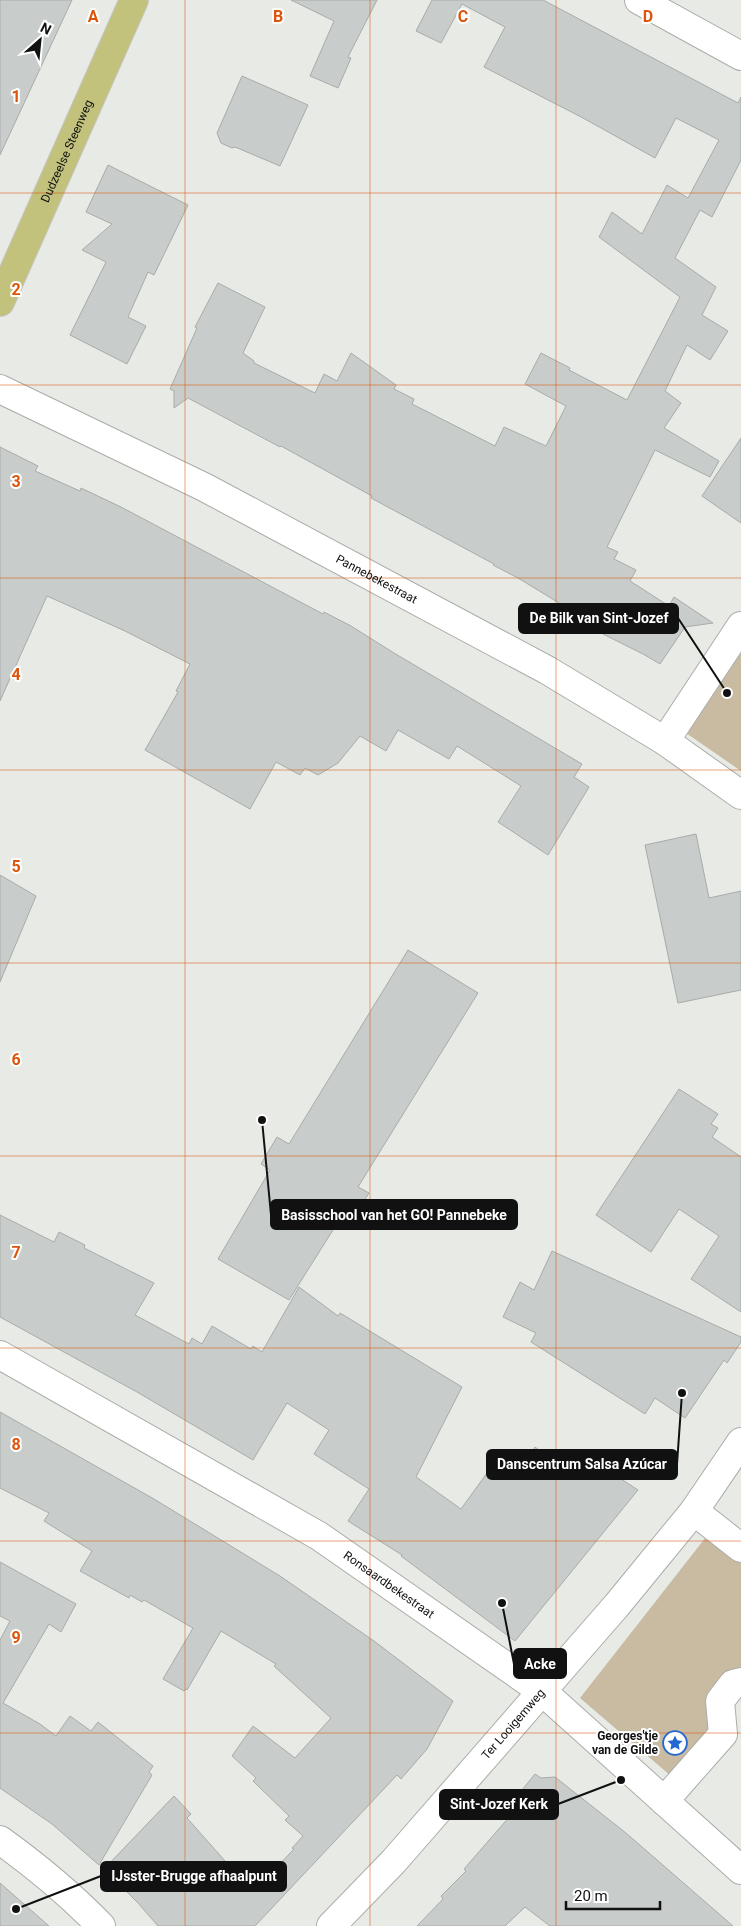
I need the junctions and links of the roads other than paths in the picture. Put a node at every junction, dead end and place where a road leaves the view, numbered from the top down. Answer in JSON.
{"nodes":[{"id":1,"x":134,"y":0,"type":"edge"},
{"id":2,"x":639,"y":0,"type":"edge"},
{"id":3,"x":741,"y":56,"type":"edge"},
{"id":4,"x":0,"y":302,"type":"edge"},
{"id":5,"x":0,"y":389,"type":"edge"},
{"id":6,"x":741,"y":626,"type":"edge"},
{"id":7,"x":665,"y":741,"type":"junction"},
{"id":8,"x":741,"y":795,"type":"edge"},
{"id":9,"x":0,"y":1354,"type":"edge"},
{"id":10,"x":741,"y":1442,"type":"edge"},
{"id":11,"x":694,"y":1511,"type":"junction"},
{"id":12,"x":741,"y":1548,"type":"edge"},
{"id":13,"x":741,"y":1682,"type":"edge"},
{"id":14,"x":543,"y":1692,"type":"junction"},
{"id":15,"x":664,"y":1801,"type":"junction"},
{"id":16,"x":0,"y":1840,"type":"edge"},
{"id":17,"x":741,"y":1870,"type":"edge"},
{"id":18,"x":101,"y":1926,"type":"edge"},
{"id":19,"x":330,"y":1926,"type":"edge"}],
"edges":[{"from":1,"to":4,"type":"main road","name":"Dudzeelse Steenweg"},
{"from":2,"to":3,"type":"street"},
{"from":5,"to":7,"type":"street","name":"Pannebekestraat"},
{"from":6,"to":7,"type":"street"},
{"from":7,"to":8,"type":"street","name":"Pannebekestraat"},
{"from":9,"to":14,"type":"street","name":"Ronsaardbekestraat"},
{"from":10,"to":11,"type":"street","name":"Ter Looigemweg"},
{"from":11,"to":12,"type":"street"},
{"from":11,"to":14,"type":"street","name":"Ter Looigemweg"},
{"from":13,"to":15,"type":"street"},
{"from":14,"to":15,"type":"street","name":"Ronsaardbekestraat"},
{"from":14,"to":19,"type":"street","name":"Ter Looigemweg"},
{"from":15,"to":17,"type":"street","name":"Ronsaardbekestraat"},
{"from":16,"to":18,"type":"street"}]}
